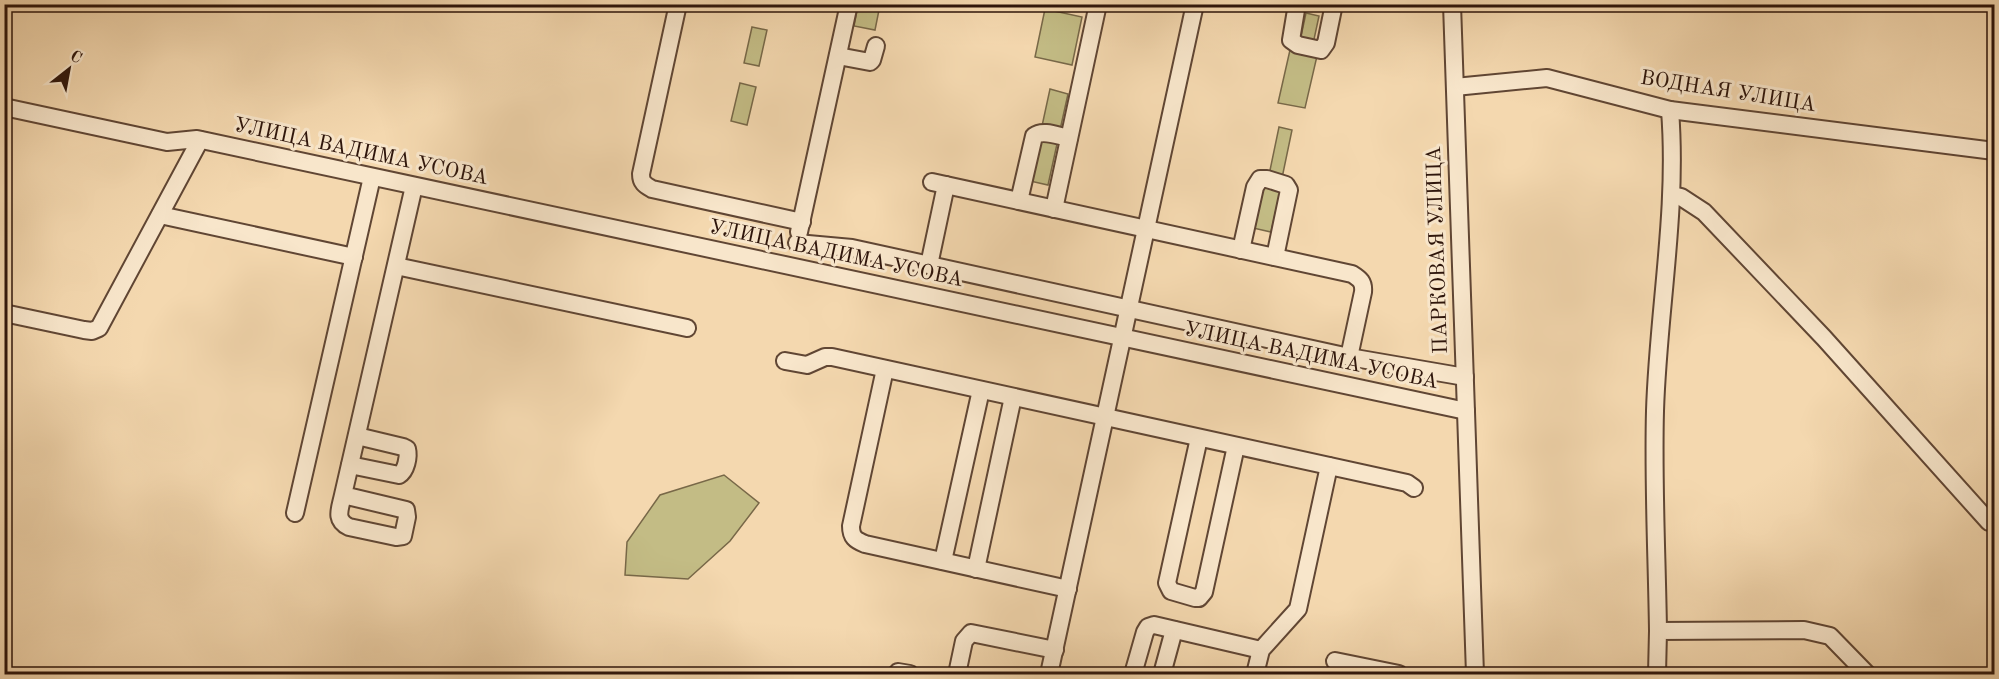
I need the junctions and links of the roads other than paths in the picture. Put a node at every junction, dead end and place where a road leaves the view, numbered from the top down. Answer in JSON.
{"nodes":[{"id":1,"x":678,"y":4,"type":"edge"},
{"id":2,"x":849,"y":4,"type":"edge"},
{"id":3,"x":1098,"y":4,"type":"edge"},
{"id":4,"x":1195,"y":4,"type":"edge"},
{"id":5,"x":1298,"y":4,"type":"edge"},
{"id":6,"x":1334,"y":4,"type":"edge"},
{"id":7,"x":1452,"y":4,"type":"edge"},
{"id":8,"x":876,"y":46,"type":"dead end"},
{"id":9,"x":838,"y":56,"type":"junction"},
{"id":10,"x":1455,"y":87,"type":"junction"},
{"id":11,"x":4,"y":107,"type":"edge"},
{"id":12,"x":1670,"y":110,"type":"junction"},
{"id":13,"x":1069,"y":138,"type":"junction"},
{"id":14,"x":198,"y":140,"type":"junction"},
{"id":15,"x":1995,"y":151,"type":"edge"},
{"id":16,"x":372,"y":177,"type":"junction"},
{"id":17,"x":414,"y":186,"type":"junction"},
{"id":18,"x":1672,"y":195,"type":"junction"},
{"id":19,"x":1019,"y":201,"type":"junction"},
{"id":20,"x":1054,"y":209,"type":"junction"},
{"id":21,"x":160,"y":215,"type":"junction"},
{"id":22,"x":802,"y":222,"type":"junction"},
{"id":23,"x":1146,"y":229,"type":"junction"},
{"id":24,"x":797,"y":243,"type":"junction"},
{"id":25,"x":1241,"y":250,"type":"junction"},
{"id":26,"x":354,"y":257,"type":"junction"},
{"id":27,"x":1275,"y":257,"type":"junction"},
{"id":28,"x":928,"y":265,"type":"junction"},
{"id":29,"x":396,"y":266,"type":"junction"},
{"id":30,"x":792,"y":268,"type":"junction"},
{"id":31,"x":1129,"y":309,"type":"junction"},
{"id":32,"x":4,"y":313,"type":"edge"},
{"id":33,"x":687,"y":328,"type":"dead end"},
{"id":34,"x":1122,"y":339,"type":"junction"},
{"id":35,"x":1349,"y":357,"type":"junction"},
{"id":36,"x":785,"y":361,"type":"dead end"},
{"id":37,"x":885,"y":369,"type":"junction"},
{"id":38,"x":1465,"y":377,"type":"junction"},
{"id":39,"x":981,"y":390,"type":"junction"},
{"id":40,"x":1014,"y":397,"type":"junction"},
{"id":41,"x":1466,"y":411,"type":"junction"},
{"id":42,"x":1105,"y":417,"type":"junction"},
{"id":43,"x":357,"y":436,"type":"junction"},
{"id":44,"x":1199,"y":438,"type":"junction"},
{"id":45,"x":1236,"y":446,"type":"junction"},
{"id":46,"x":350,"y":465,"type":"junction"},
{"id":47,"x":1329,"y":466,"type":"junction"},
{"id":48,"x":1414,"y":488,"type":"dead end"},
{"id":49,"x":343,"y":495,"type":"dead end"},
{"id":50,"x":295,"y":513,"type":"dead end"},
{"id":51,"x":1989,"y":522,"type":"dead end"},
{"id":52,"x":943,"y":561,"type":"junction"},
{"id":53,"x":976,"y":569,"type":"junction"},
{"id":54,"x":1068,"y":589,"type":"junction"},
{"id":55,"x":1174,"y":630,"type":"junction"},
{"id":56,"x":1658,"y":631,"type":"junction"},
{"id":57,"x":1055,"y":650,"type":"junction"},
{"id":58,"x":1261,"y":650,"type":"junction"},
{"id":59,"x":1335,"y":661,"type":"dead end"},
{"id":60,"x":957,"y":675,"type":"edge"},
{"id":61,"x":1049,"y":675,"type":"edge"},
{"id":62,"x":1133,"y":675,"type":"edge"},
{"id":63,"x":1162,"y":675,"type":"edge"},
{"id":64,"x":1255,"y":675,"type":"edge"},
{"id":65,"x":1400,"y":675,"type":"edge"},
{"id":66,"x":1475,"y":675,"type":"edge"},
{"id":67,"x":1657,"y":675,"type":"edge"},
{"id":68,"x":1867,"y":675,"type":"edge"}],
"edges":[{"from":1,"to":22,"type":"street"},
{"from":2,"to":9,"type":"street"},
{"from":3,"to":13,"type":"street"},
{"from":4,"to":23,"type":"street"},
{"from":5,"to":6,"type":"street"},
{"from":7,"to":10,"type":"street","name":"ПАРКОВАЯ УЛИЦА"},
{"from":8,"to":9,"type":"street"},
{"from":9,"to":22,"type":"street"},
{"from":10,"to":12,"type":"street","name":"ВОДНАЯ УЛИЦА"},
{"from":10,"to":38,"type":"street","name":"ПАРКОВАЯ УЛИЦА"},
{"from":11,"to":14,"type":"street","name":"УЛИЦА ВАДИМА УСОВА"},
{"from":12,"to":15,"type":"street","name":"ВОДНАЯ УЛИЦА"},
{"from":12,"to":18,"type":"street"},
{"from":13,"to":19,"type":"street"},
{"from":13,"to":20,"type":"street"},
{"from":14,"to":16,"type":"street","name":"УЛИЦА ВАДИМА УСОВА"},
{"from":14,"to":21,"type":"street"},
{"from":16,"to":17,"type":"street","name":"УЛИЦА ВАДИМА УСОВА"},
{"from":16,"to":26,"type":"street"},
{"from":17,"to":29,"type":"street"},
{"from":17,"to":30,"type":"street","name":"УЛИЦА ВАДИМА УСОВА"},
{"from":18,"to":51,"type":"street"},
{"from":18,"to":56,"type":"street"},
{"from":19,"to":20,"type":"street"},
{"from":19,"to":28,"type":"street"},
{"from":20,"to":23,"type":"street"},
{"from":21,"to":26,"type":"street"},
{"from":21,"to":32,"type":"street"},
{"from":22,"to":24,"type":"street"},
{"from":23,"to":25,"type":"street"},
{"from":23,"to":31,"type":"street"},
{"from":24,"to":28,"type":"street"},
{"from":24,"to":30,"type":"street"},
{"from":25,"to":27,"type":"street"},
{"from":25,"to":27,"type":"street"},
{"from":26,"to":50,"type":"street"},
{"from":27,"to":35,"type":"street"},
{"from":28,"to":31,"type":"street"},
{"from":29,"to":33,"type":"street"},
{"from":29,"to":43,"type":"street"},
{"from":30,"to":34,"type":"street","name":"УЛИЦА ВАДИМА УСОВА"},
{"from":31,"to":34,"type":"street"},
{"from":31,"to":35,"type":"street"},
{"from":34,"to":41,"type":"street","name":"УЛИЦА ВАДИМА УСОВА"},
{"from":34,"to":42,"type":"street"},
{"from":35,"to":38,"type":"street"},
{"from":36,"to":37,"type":"street"},
{"from":37,"to":39,"type":"street"},
{"from":37,"to":52,"type":"street"},
{"from":38,"to":41,"type":"street","name":"ПАРКОВАЯ УЛИЦА"},
{"from":39,"to":40,"type":"street"},
{"from":39,"to":52,"type":"street"},
{"from":40,"to":42,"type":"street"},
{"from":40,"to":53,"type":"street"},
{"from":41,"to":66,"type":"street","name":"ПАРКОВАЯ УЛИЦА"},
{"from":42,"to":44,"type":"street"},
{"from":42,"to":54,"type":"street"},
{"from":43,"to":46,"type":"street"},
{"from":43,"to":46,"type":"street"},
{"from":44,"to":45,"type":"street"},
{"from":44,"to":45,"type":"street"},
{"from":45,"to":47,"type":"street"},
{"from":46,"to":49,"type":"street"},
{"from":47,"to":48,"type":"street"},
{"from":47,"to":58,"type":"street"},
{"from":52,"to":53,"type":"street"},
{"from":53,"to":54,"type":"street"},
{"from":54,"to":57,"type":"street"},
{"from":55,"to":58,"type":"street"},
{"from":55,"to":62,"type":"street"},
{"from":55,"to":63,"type":"street"},
{"from":56,"to":67,"type":"street"},
{"from":56,"to":68,"type":"street"},
{"from":57,"to":60,"type":"street"},
{"from":57,"to":61,"type":"street"},
{"from":58,"to":64,"type":"street"},
{"from":59,"to":65,"type":"street"}]}
